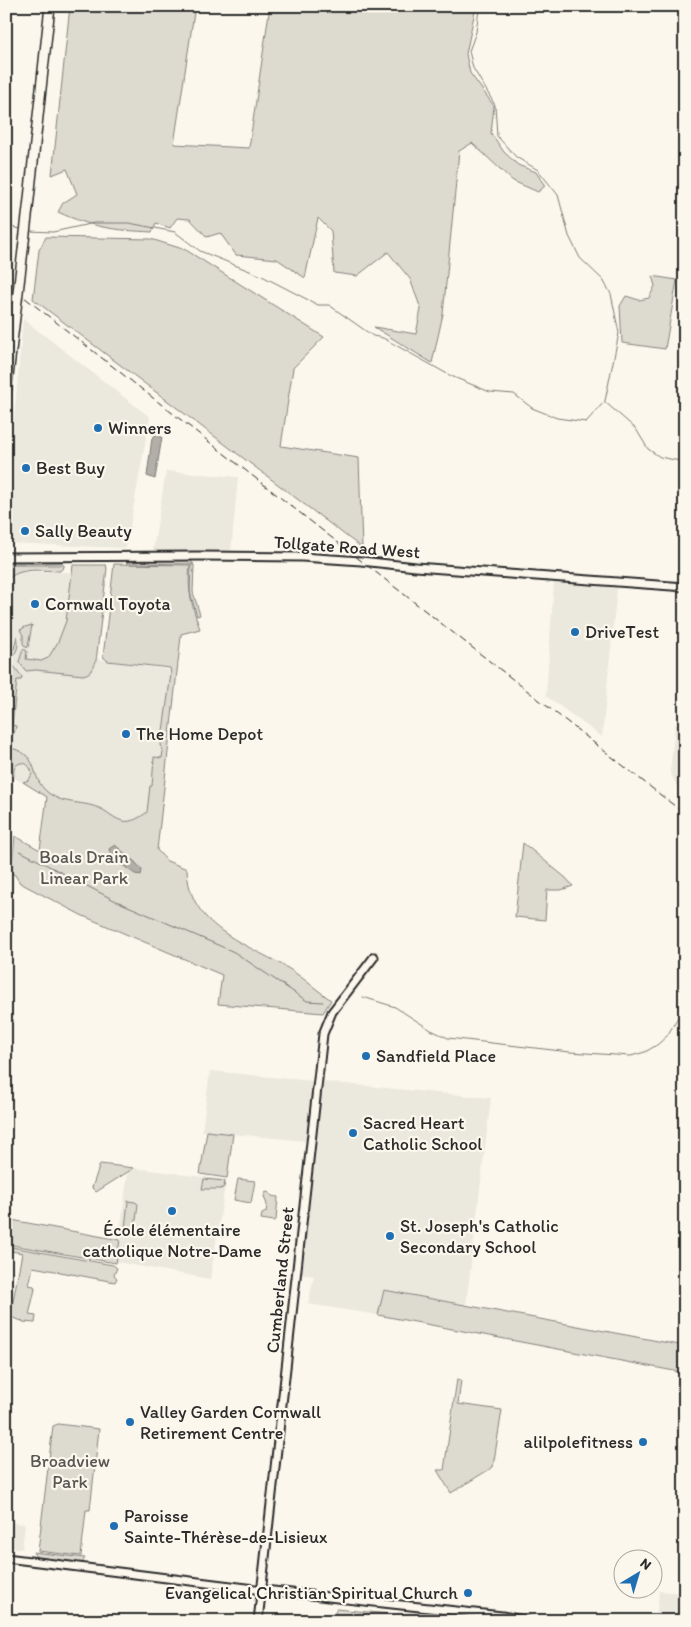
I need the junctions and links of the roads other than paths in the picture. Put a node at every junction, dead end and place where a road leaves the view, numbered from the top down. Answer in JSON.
{"nodes":[{"id":1,"x":50,"y":6,"type":"edge"},
{"id":2,"x":6,"y":393,"type":"edge"},
{"id":3,"x":7,"y":557,"type":"edge"},
{"id":4,"x":685,"y":587,"type":"edge"},
{"id":5,"x":374,"y":957,"type":"dead end"},
{"id":6,"x":6,"y":1558,"type":"edge"},
{"id":7,"x":261,"y":1590,"type":"junction"},
{"id":8,"x":258,"y":1621,"type":"edge"},
{"id":9,"x":528,"y":1621,"type":"edge"}],
"edges":[{"from":1,"to":2,"type":"main road","bridge":true},
{"from":3,"to":4,"type":"street","name":"Tollgate Road West"},
{"from":5,"to":7,"type":"street","name":"Cumberland Street"},
{"from":6,"to":7,"type":"street"},
{"from":7,"to":8,"type":"street","name":"Cumberland Street"},
{"from":7,"to":9,"type":"street"}]}
